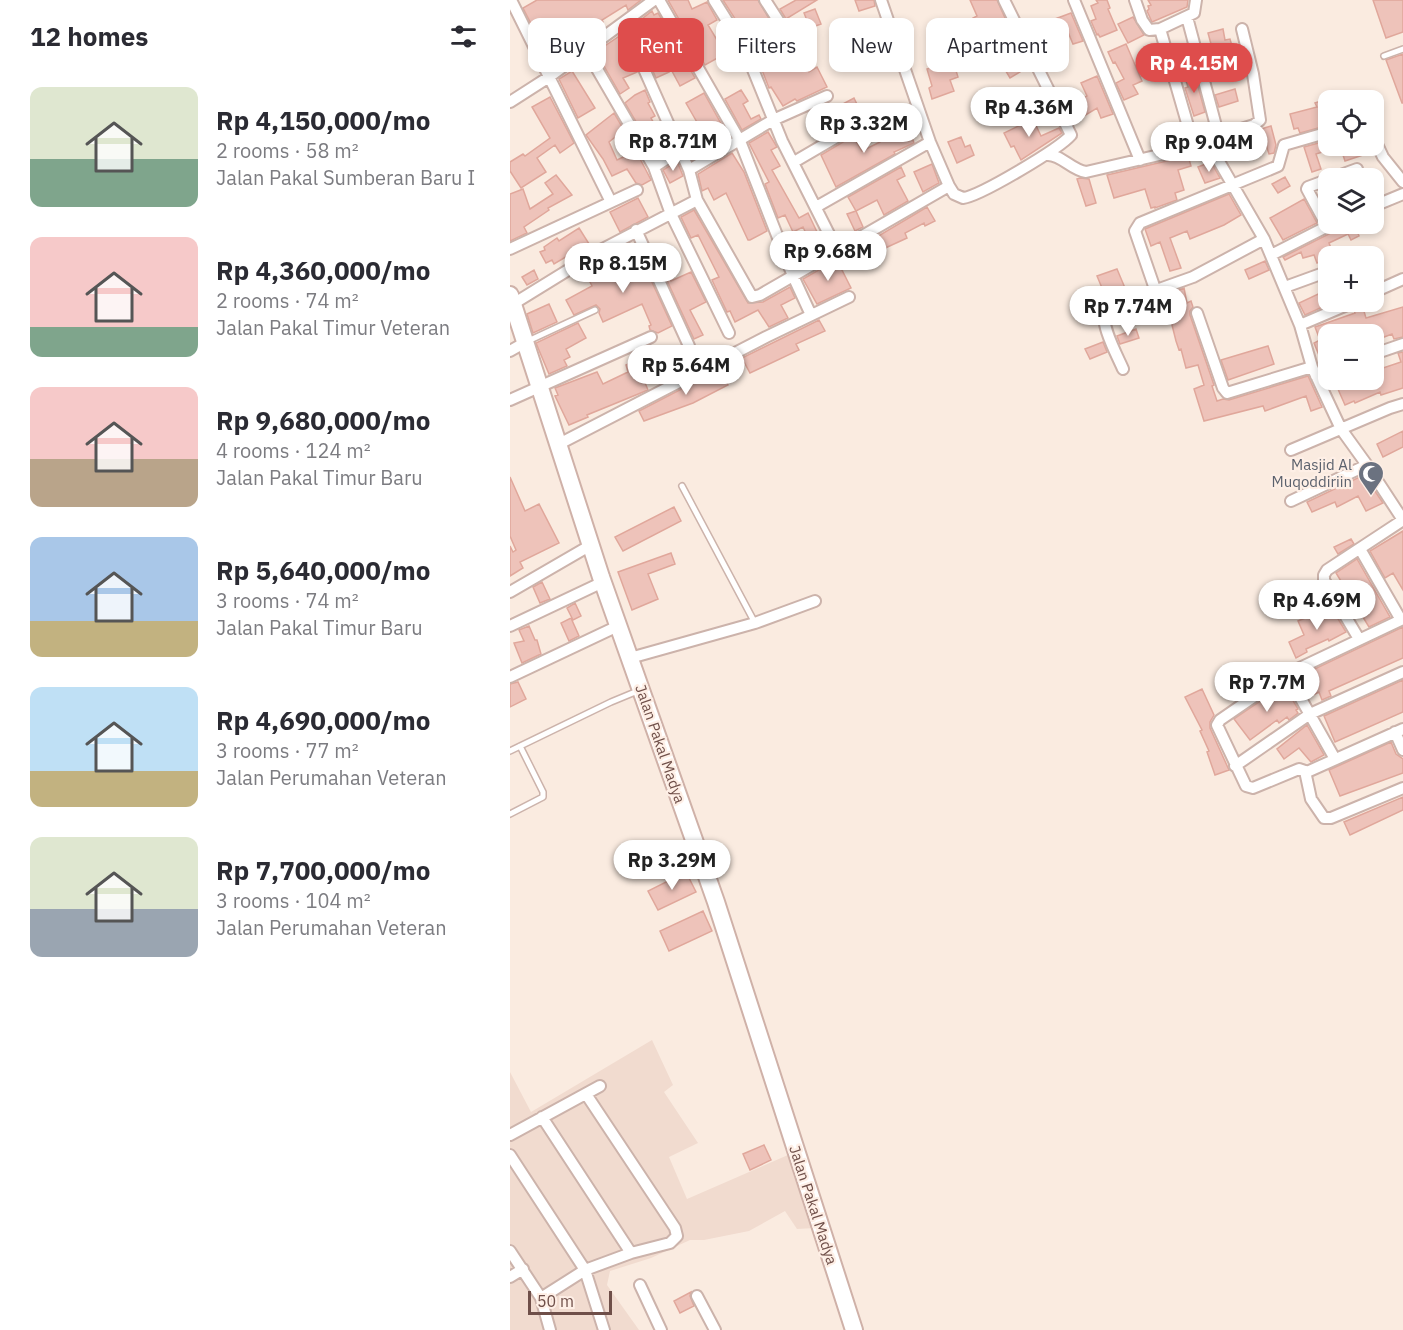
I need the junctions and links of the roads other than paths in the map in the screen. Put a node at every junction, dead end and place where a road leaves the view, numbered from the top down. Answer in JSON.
{"nodes":[{"id":1,"x":511,"y":0,"type":"edge"},
{"id":2,"x":657,"y":0,"type":"edge"},
{"id":3,"x":714,"y":0,"type":"edge"},
{"id":4,"x":765,"y":0,"type":"edge"},
{"id":5,"x":881,"y":0,"type":"edge"},
{"id":6,"x":1004,"y":0,"type":"edge"},
{"id":7,"x":1074,"y":0,"type":"edge"},
{"id":8,"x":1135,"y":0,"type":"edge"},
{"id":9,"x":1196,"y":0,"type":"edge"},
{"id":10,"x":1187,"y":17,"type":"junction"},
{"id":11,"x":632,"y":18,"type":"edge"},
{"id":12,"x":725,"y":18,"type":"edge"},
{"id":13,"x":777,"y":18,"type":"edge"},
{"id":14,"x":1160,"y":29,"type":"junction"},
{"id":15,"x":1242,"y":29,"type":"dead end"},
{"id":16,"x":1403,"y":49,"type":"edge"},
{"id":17,"x":1384,"y":56,"type":"dead end"},
{"id":18,"x":557,"y":72,"type":"edge"},
{"id":19,"x":599,"y":72,"type":"edge"},
{"id":20,"x":646,"y":72,"type":"edge"},
{"id":21,"x":754,"y":72,"type":"edge"},
{"id":22,"x":549,"y":78,"type":"junction"},
{"id":23,"x":827,"y":96,"type":"dead end"},
{"id":24,"x":510,"y":102,"type":"edge"},
{"id":25,"x":773,"y":120,"type":"junction"},
{"id":26,"x":859,"y":124,"type":"dead end"},
{"id":27,"x":1318,"y":135,"type":"edge"},
{"id":28,"x":1216,"y":137,"type":"junction"},
{"id":29,"x":740,"y":141,"type":"junction"},
{"id":30,"x":930,"y":142,"type":"junction"},
{"id":31,"x":1194,"y":147,"type":"junction"},
{"id":32,"x":681,"y":149,"type":"junction"},
{"id":33,"x":1213,"y":152,"type":"junction"},
{"id":34,"x":1047,"y":155,"type":"junction"},
{"id":35,"x":1383,"y":156,"type":"edge"},
{"id":36,"x":1140,"y":160,"type":"junction"},
{"id":37,"x":794,"y":162,"type":"junction"},
{"id":38,"x":654,"y":167,"type":"junction"},
{"id":39,"x":689,"y":170,"type":"junction"},
{"id":40,"x":1403,"y":182,"type":"edge"},
{"id":41,"x":1318,"y":183,"type":"edge"},
{"id":42,"x":949,"y":186,"type":"junction"},
{"id":43,"x":1232,"y":186,"type":"junction"},
{"id":44,"x":637,"y":190,"type":"dead end"},
{"id":45,"x":1403,"y":194,"type":"edge"},
{"id":46,"x":698,"y":200,"type":"junction"},
{"id":47,"x":611,"y":202,"type":"junction"},
{"id":48,"x":1384,"y":202,"type":"edge"},
{"id":49,"x":816,"y":207,"type":"junction"},
{"id":50,"x":1318,"y":207,"type":"edge"},
{"id":51,"x":671,"y":214,"type":"junction"},
{"id":52,"x":636,"y":230,"type":"junction"},
{"id":53,"x":1318,"y":231,"type":"edge"},
{"id":54,"x":1264,"y":239,"type":"junction"},
{"id":55,"x":510,"y":249,"type":"edge"},
{"id":56,"x":837,"y":250,"type":"junction"},
{"id":57,"x":1271,"y":255,"type":"junction"},
{"id":58,"x":1318,"y":275,"type":"edge"},
{"id":59,"x":793,"y":276,"type":"junction"},
{"id":60,"x":1403,"y":279,"type":"edge"},
{"id":61,"x":1285,"y":287,"type":"junction"},
{"id":62,"x":1384,"y":288,"type":"edge"},
{"id":63,"x":1155,"y":289,"type":"junction"},
{"id":64,"x":849,"y":297,"type":"dead end"},
{"id":65,"x":512,"y":299,"type":"edge"},
{"id":66,"x":595,"y":310,"type":"dead end"},
{"id":67,"x":1331,"y":312,"type":"edge"},
{"id":68,"x":1197,"y":313,"type":"dead end"},
{"id":69,"x":811,"y":315,"type":"junction"},
{"id":70,"x":1300,"y":325,"type":"junction"},
{"id":71,"x":729,"y":333,"type":"dead end"},
{"id":72,"x":651,"y":337,"type":"dead end"},
{"id":73,"x":1403,"y":344,"type":"edge"},
{"id":74,"x":689,"y":346,"type":"dead end"},
{"id":75,"x":517,"y":347,"type":"edge"},
{"id":76,"x":1384,"y":351,"type":"edge"},
{"id":77,"x":1123,"y":369,"type":"dead end"},
{"id":78,"x":1314,"y":372,"type":"junction"},
{"id":79,"x":1318,"y":372,"type":"edge"},
{"id":80,"x":538,"y":387,"type":"junction"},
{"id":81,"x":510,"y":400,"type":"edge"},
{"id":82,"x":1403,"y":404,"type":"edge"},
{"id":83,"x":1341,"y":429,"type":"junction"},
{"id":84,"x":559,"y":444,"type":"junction"},
{"id":85,"x":1291,"y":450,"type":"dead end"},
{"id":86,"x":1368,"y":465,"type":"junction"},
{"id":87,"x":682,"y":486,"type":"dead end"},
{"id":88,"x":1291,"y":501,"type":"dead end"},
{"id":89,"x":1402,"y":518,"type":"edge"},
{"id":90,"x":591,"y":545,"type":"junction"},
{"id":91,"x":1360,"y":549,"type":"junction"},
{"id":92,"x":603,"y":582,"type":"junction"},
{"id":93,"x":510,"y":592,"type":"edge"},
{"id":94,"x":814,"y":601,"type":"dead end"},
{"id":95,"x":1402,"y":619,"type":"edge"},
{"id":96,"x":755,"y":623,"type":"junction"},
{"id":97,"x":510,"y":626,"type":"edge"},
{"id":98,"x":618,"y":626,"type":"junction"},
{"id":99,"x":1359,"y":639,"type":"junction"},
{"id":100,"x":630,"y":658,"type":"junction"},
{"id":101,"x":1403,"y":672,"type":"edge"},
{"id":102,"x":1287,"y":674,"type":"junction"},
{"id":103,"x":510,"y":677,"type":"edge"},
{"id":104,"x":641,"y":689,"type":"junction"},
{"id":105,"x":1310,"y":714,"type":"junction"},
{"id":106,"x":1399,"y":730,"type":"edge"},
{"id":107,"x":520,"y":746,"type":"junction"},
{"id":108,"x":1403,"y":750,"type":"edge"},
{"id":109,"x":510,"y":751,"type":"edge"},
{"id":110,"x":1335,"y":759,"type":"junction"},
{"id":111,"x":1235,"y":766,"type":"junction"},
{"id":112,"x":1306,"y":772,"type":"junction"},
{"id":113,"x":1403,"y":788,"type":"edge"},
{"id":114,"x":510,"y":814,"type":"edge"},
{"id":115,"x":600,"y":1086,"type":"dead end"},
{"id":116,"x":586,"y":1094,"type":"junction"},
{"id":117,"x":542,"y":1117,"type":"junction"},
{"id":118,"x":510,"y":1135,"type":"edge"},
{"id":119,"x":510,"y":1155,"type":"edge"},
{"id":120,"x":510,"y":1251,"type":"edge"},
{"id":121,"x":631,"y":1253,"type":"junction"},
{"id":122,"x":523,"y":1269,"type":"junction"},
{"id":123,"x":585,"y":1270,"type":"junction"},
{"id":124,"x":510,"y":1277,"type":"edge"},
{"id":125,"x":640,"y":1285,"type":"dead end"},
{"id":126,"x":698,"y":1296,"type":"dead end"},
{"id":127,"x":541,"y":1298,"type":"junction"},
{"id":128,"x":550,"y":1330,"type":"edge"},
{"id":129,"x":604,"y":1330,"type":"edge"},
{"id":130,"x":662,"y":1330,"type":"edge"},
{"id":131,"x":715,"y":1330,"type":"edge"},
{"id":132,"x":854,"y":1330,"type":"edge"}],
"edges":[{"from":1,"to":22,"type":"street"},
{"from":2,"to":11,"type":"street"},
{"from":2,"to":29,"type":"street"},
{"from":3,"to":12,"type":"street"},
{"from":4,"to":13,"type":"street"},
{"from":5,"to":30,"type":"street"},
{"from":6,"to":34,"type":"street"},
{"from":7,"to":36,"type":"street"},
{"from":8,"to":14,"type":"street"},
{"from":9,"to":10,"type":"street"},
{"from":10,"to":14,"type":"street"},
{"from":10,"to":28,"type":"street"},
{"from":14,"to":31,"type":"street"},
{"from":15,"to":28,"type":"street"},
{"from":16,"to":17,"type":"lane"},
{"from":18,"to":22,"type":"street"},
{"from":19,"to":38,"type":"street"},
{"from":20,"to":32,"type":"street"},
{"from":21,"to":25,"type":"street"},
{"from":22,"to":24,"type":"street"},
{"from":22,"to":47,"type":"street"},
{"from":23,"to":25,"type":"street"},
{"from":25,"to":29,"type":"street"},
{"from":25,"to":37,"type":"street"},
{"from":26,"to":37,"type":"street"},
{"from":27,"to":43,"type":"street"},
{"from":28,"to":33,"type":"street"},
{"from":29,"to":39,"type":"street"},
{"from":29,"to":59,"type":"street"},
{"from":30,"to":42,"type":"street"},
{"from":30,"to":49,"type":"street"},
{"from":31,"to":33,"type":"street"},
{"from":31,"to":36,"type":"street"},
{"from":32,"to":38,"type":"street"},
{"from":32,"to":39,"type":"street"},
{"from":33,"to":43,"type":"street"},
{"from":34,"to":36,"type":"street"},
{"from":34,"to":42,"type":"street"},
{"from":35,"to":40,"type":"street"},
{"from":37,"to":49,"type":"street"},
{"from":38,"to":51,"type":"street"},
{"from":39,"to":46,"type":"street"},
{"from":41,"to":50,"type":"street"},
{"from":42,"to":56,"type":"street"},
{"from":43,"to":54,"type":"street"},
{"from":43,"to":63,"type":"street"},
{"from":44,"to":47,"type":"street"},
{"from":45,"to":48,"type":"street"},
{"from":46,"to":51,"type":"street"},
{"from":46,"to":59,"type":"street"},
{"from":47,"to":55,"type":"street"},
{"from":49,"to":56,"type":"street"},
{"from":51,"to":52,"type":"street"},
{"from":51,"to":71,"type":"street"},
{"from":52,"to":65,"type":"street"},
{"from":52,"to":74,"type":"street"},
{"from":53,"to":57,"type":"street"},
{"from":54,"to":57,"type":"street"},
{"from":54,"to":63,"type":"street"},
{"from":56,"to":59,"type":"street"},
{"from":57,"to":61,"type":"street"},
{"from":58,"to":61,"type":"street"},
{"from":59,"to":69,"type":"street"},
{"from":60,"to":62,"type":"street"},
{"from":61,"to":70,"type":"street"},
{"from":63,"to":77,"type":"street"},
{"from":64,"to":69,"type":"street"},
{"from":65,"to":75,"type":"street","name":"Jalan Pakal Madya"},
{"from":66,"to":75,"type":"lane"},
{"from":67,"to":70,"type":"street"},
{"from":68,"to":78,"type":"street"},
{"from":69,"to":84,"type":"street"},
{"from":70,"to":78,"type":"street"},
{"from":72,"to":80,"type":"street"},
{"from":73,"to":76,"type":"street"},
{"from":75,"to":80,"type":"street","name":"Jalan Pakal Madya"},
{"from":78,"to":79,"type":"street"},
{"from":78,"to":83,"type":"street"},
{"from":80,"to":81,"type":"street"},
{"from":80,"to":84,"type":"street","name":"Jalan Pakal Madya"},
{"from":82,"to":83,"type":"street"},
{"from":83,"to":85,"type":"street"},
{"from":83,"to":86,"type":"street"},
{"from":84,"to":90,"type":"street","name":"Jalan Pakal Madya"},
{"from":86,"to":88,"type":"street"},
{"from":86,"to":89,"type":"street"},
{"from":87,"to":96,"type":"lane"},
{"from":89,"to":91,"type":"street"},
{"from":90,"to":92,"type":"street","name":"Jalan Pakal Madya"},
{"from":90,"to":93,"type":"street"},
{"from":91,"to":95,"type":"street"},
{"from":91,"to":99,"type":"street"},
{"from":92,"to":97,"type":"street"},
{"from":92,"to":98,"type":"street","name":"Jalan Pakal Madya"},
{"from":94,"to":96,"type":"street"},
{"from":95,"to":99,"type":"street"},
{"from":96,"to":100,"type":"street"},
{"from":98,"to":100,"type":"street","name":"Jalan Pakal Madya"},
{"from":98,"to":103,"type":"street"},
{"from":99,"to":102,"type":"street"},
{"from":100,"to":104,"type":"street","name":"Jalan Pakal Madya"},
{"from":101,"to":105,"type":"street"},
{"from":102,"to":105,"type":"street"},
{"from":102,"to":111,"type":"street"},
{"from":104,"to":107,"type":"lane"},
{"from":104,"to":132,"type":"street","name":"Jalan Pakal Madya"},
{"from":105,"to":110,"type":"street"},
{"from":105,"to":111,"type":"street"},
{"from":106,"to":108,"type":"street"},
{"from":106,"to":110,"type":"street"},
{"from":107,"to":109,"type":"lane"},
{"from":107,"to":114,"type":"lane"},
{"from":110,"to":112,"type":"street"},
{"from":111,"to":112,"type":"street"},
{"from":112,"to":113,"type":"street"},
{"from":115,"to":116,"type":"street"},
{"from":116,"to":117,"type":"street"},
{"from":116,"to":121,"type":"street"},
{"from":117,"to":118,"type":"street"},
{"from":117,"to":121,"type":"street"},
{"from":119,"to":123,"type":"street"},
{"from":120,"to":122,"type":"street"},
{"from":121,"to":123,"type":"street"},
{"from":122,"to":124,"type":"street"},
{"from":122,"to":127,"type":"street"},
{"from":123,"to":127,"type":"street"},
{"from":123,"to":129,"type":"street"},
{"from":125,"to":130,"type":"street"},
{"from":126,"to":131,"type":"street"},
{"from":127,"to":128,"type":"street"}]}
